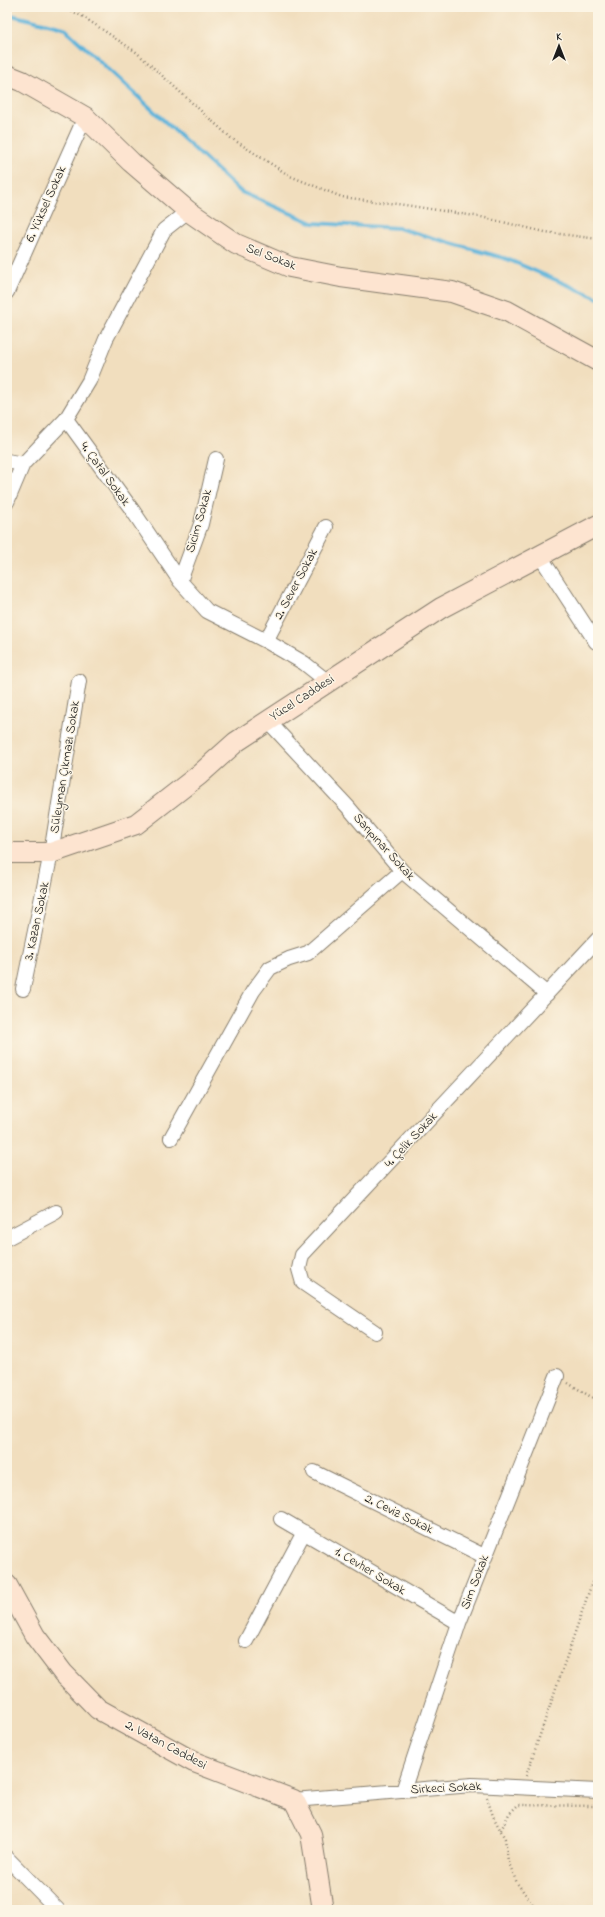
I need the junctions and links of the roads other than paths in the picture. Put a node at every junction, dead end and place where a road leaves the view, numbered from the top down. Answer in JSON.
{"nodes":[{"id":1,"x":7,"y":76,"type":"edge"},
{"id":2,"x":85,"y":117,"type":"junction"},
{"id":3,"x":188,"y":211,"type":"junction"},
{"id":4,"x":7,"y":292,"type":"edge"},
{"id":5,"x":598,"y":362,"type":"edge"},
{"id":6,"x":66,"y":419,"type":"junction"},
{"id":7,"x":216,"y":459,"type":"dead end"},
{"id":8,"x":7,"y":461,"type":"edge"},
{"id":9,"x":23,"y":464,"type":"junction"},
{"id":10,"x":7,"y":502,"type":"edge"},
{"id":11,"x":326,"y":527,"type":"dead end"},
{"id":12,"x":596,"y":529,"type":"edge"},
{"id":13,"x":540,"y":556,"type":"junction"},
{"id":14,"x":180,"y":581,"type":"junction"},
{"id":15,"x":266,"y":641,"type":"junction"},
{"id":16,"x":597,"y":642,"type":"edge"},
{"id":17,"x":79,"y":681,"type":"dead end"},
{"id":18,"x":328,"y":682,"type":"junction"},
{"id":19,"x":267,"y":720,"type":"junction"},
{"id":20,"x":7,"y":853,"type":"edge"},
{"id":21,"x":51,"y":853,"type":"junction"},
{"id":22,"x":402,"y":871,"type":"junction"},
{"id":23,"x":598,"y":939,"type":"edge"},
{"id":24,"x":23,"y":989,"type":"dead end"},
{"id":25,"x":547,"y":994,"type":"junction"},
{"id":26,"x":171,"y":1138,"type":"dead end"},
{"id":27,"x":56,"y":1212,"type":"dead end"},
{"id":28,"x":7,"y":1238,"type":"edge"},
{"id":29,"x":375,"y":1332,"type":"dead end"},
{"id":30,"x":557,"y":1376,"type":"road end"},
{"id":31,"x":314,"y":1472,"type":"dead end"},
{"id":32,"x":281,"y":1519,"type":"dead end"},
{"id":33,"x":304,"y":1532,"type":"junction"},
{"id":34,"x":484,"y":1556,"type":"junction"},
{"id":35,"x":7,"y":1586,"type":"edge"},
{"id":36,"x":459,"y":1623,"type":"junction"},
{"id":37,"x":246,"y":1641,"type":"dead end"},
{"id":38,"x":403,"y":1791,"type":"junction"},
{"id":39,"x":598,"y":1791,"type":"edge"},
{"id":40,"x":294,"y":1800,"type":"junction"},
{"id":41,"x":7,"y":1858,"type":"edge"},
{"id":42,"x":58,"y":1910,"type":"edge"},
{"id":43,"x":323,"y":1910,"type":"edge"}],
"edges":[{"from":1,"to":2,"type":"main road","name":"Sel Sokak"},
{"from":2,"to":3,"type":"main road","name":"Sel Sokak"},
{"from":2,"to":4,"type":"street","name":"6. Yüksel Sokak"},
{"from":3,"to":5,"type":"main road","name":"Sel Sokak"},
{"from":3,"to":6,"type":"street"},
{"from":6,"to":9,"type":"street"},
{"from":6,"to":14,"type":"street","name":"4. Çatal Sokak"},
{"from":7,"to":14,"type":"street","name":"Sicim Sokak"},
{"from":8,"to":9,"type":"street"},
{"from":9,"to":10,"type":"street"},
{"from":11,"to":15,"type":"street","name":"2. Sever Sokak"},
{"from":12,"to":13,"type":"main road","name":"Yücel Caddesi"},
{"from":13,"to":16,"type":"street"},
{"from":13,"to":18,"type":"main road","name":"Yücel Caddesi"},
{"from":14,"to":15,"type":"street","name":"4. Çatal Sokak"},
{"from":15,"to":18,"type":"street","name":"4. Çatal Sokak"},
{"from":17,"to":21,"type":"street","name":"Süleyman Çıkmazı Sokak"},
{"from":18,"to":19,"type":"main road","name":"Yücel Caddesi"},
{"from":19,"to":21,"type":"main road","name":"Yücel Caddesi"},
{"from":19,"to":22,"type":"street","name":"Sarıpınar Sokak"},
{"from":20,"to":21,"type":"main road","name":"Yücel Caddesi"},
{"from":21,"to":24,"type":"street","name":"3. Kazan Sokak"},
{"from":22,"to":25,"type":"street","name":"Sarıpınar Sokak"},
{"from":22,"to":26,"type":"street"},
{"from":23,"to":25,"type":"street","name":"4. Çelik Sokak"},
{"from":25,"to":29,"type":"street","name":"4. Çelik Sokak"},
{"from":27,"to":28,"type":"street"},
{"from":30,"to":34,"type":"street","name":"Sim Sokak"},
{"from":31,"to":34,"type":"street","name":"2. Ceviz Sokak"},
{"from":32,"to":33,"type":"street","name":"1. Cevher Sokak"},
{"from":33,"to":36,"type":"street","name":"1. Cevher Sokak"},
{"from":33,"to":37,"type":"street"},
{"from":34,"to":36,"type":"street","name":"Sim Sokak"},
{"from":35,"to":40,"type":"main road","name":"2. Vatan Caddesi"},
{"from":36,"to":38,"type":"street","name":"Sim Sokak"},
{"from":38,"to":39,"type":"street","name":"Sirkeci Sokak"},
{"from":38,"to":40,"type":"street","name":"Sirkeci Sokak"},
{"from":40,"to":43,"type":"main road"},
{"from":41,"to":42,"type":"street"}]}
